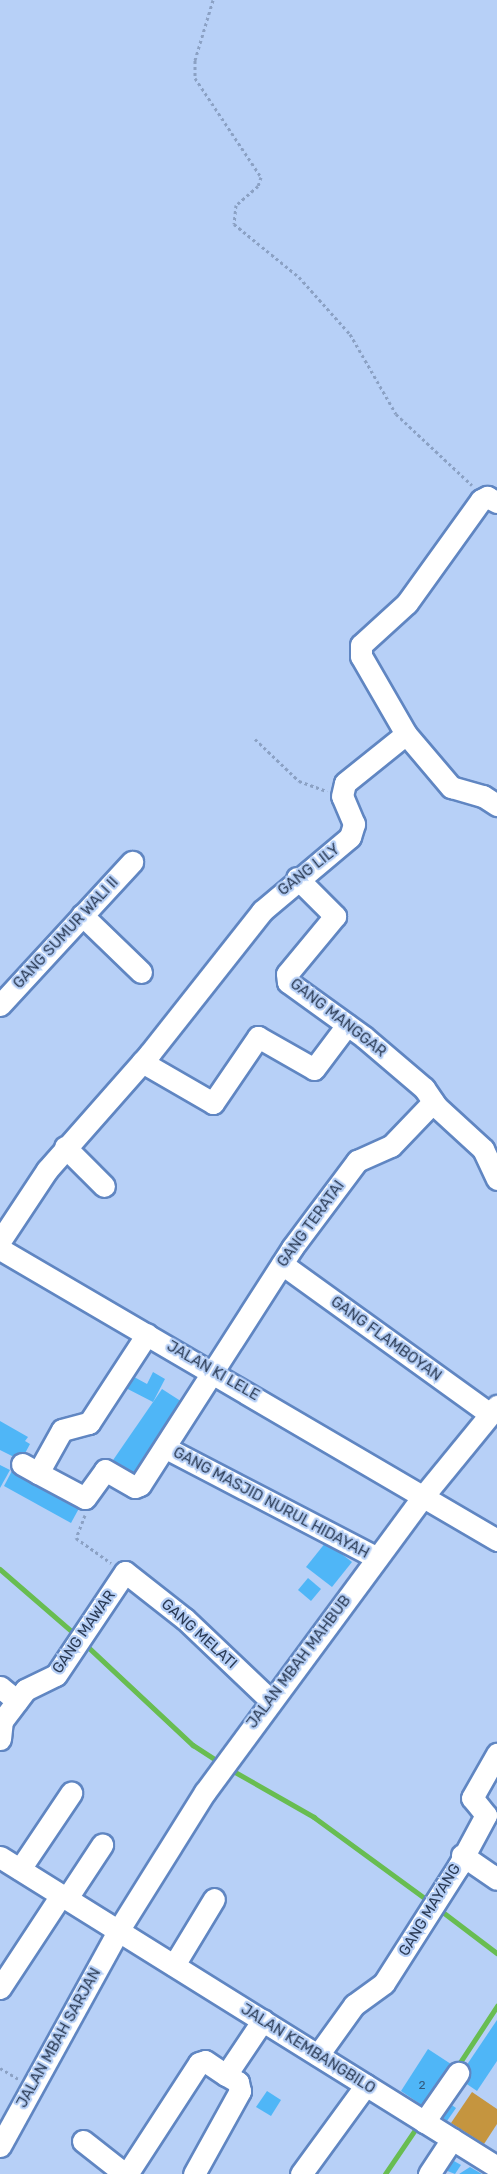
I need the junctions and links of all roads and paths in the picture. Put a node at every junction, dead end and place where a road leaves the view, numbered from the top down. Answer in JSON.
{"nodes":[{"id":1,"x":213,"y":0,"type":"edge"},
{"id":2,"x":491,"y":500,"type":"edge"},
{"id":3,"x":406,"y":734,"type":"junction"},
{"id":4,"x":255,"y":739,"type":"dead end"},
{"id":5,"x":342,"y":793,"type":"junction"},
{"id":6,"x":497,"y":805,"type":"edge"},
{"id":7,"x":132,"y":862,"type":"dead end"},
{"id":8,"x":297,"y":878,"type":"junction"},
{"id":9,"x":82,"y":915,"type":"junction"},
{"id":10,"x":141,"y":972,"type":"dead end"},
{"id":11,"x":0,"y":1005,"type":"edge"},
{"id":12,"x":347,"y":1025,"type":"junction"},
{"id":13,"x":142,"y":1062,"type":"junction"},
{"id":14,"x":433,"y":1102,"type":"junction"},
{"id":15,"x":65,"y":1147,"type":"junction"},
{"id":16,"x":497,"y":1179,"type":"edge"},
{"id":17,"x":104,"y":1186,"type":"dead end"},
{"id":18,"x":0,"y":1241,"type":"edge"},
{"id":19,"x":0,"y":1249,"type":"edge"},
{"id":20,"x":282,"y":1264,"type":"junction"},
{"id":21,"x":147,"y":1334,"type":"junction"},
{"id":22,"x":212,"y":1371,"type":"junction"},
{"id":23,"x":494,"y":1410,"type":"edge"},
{"id":24,"x":166,"y":1448,"type":"junction"},
{"id":25,"x":424,"y":1494,"type":"junction"},
{"id":26,"x":86,"y":1498,"type":"junction"},
{"id":27,"x":497,"y":1540,"type":"edge"},
{"id":28,"x":377,"y":1558,"type":"junction"},
{"id":29,"x":124,"y":1572,"type":"junction"},
{"id":30,"x":0,"y":1687,"type":"edge"},
{"id":31,"x":270,"y":1700,"type":"junction"},
{"id":32,"x":17,"y":1701,"type":"junction"},
{"id":33,"x":0,"y":1739,"type":"edge"},
{"id":34,"x":497,"y":1754,"type":"edge"},
{"id":35,"x":71,"y":1793,"type":"dead end"},
{"id":36,"x":102,"y":1845,"type":"dead end"},
{"id":37,"x":462,"y":1856,"type":"junction"},
{"id":38,"x":0,"y":1857,"type":"edge"},
{"id":39,"x":20,"y":1869,"type":"junction"},
{"id":40,"x":497,"y":1879,"type":"edge"},
{"id":41,"x":64,"y":1896,"type":"junction"},
{"id":42,"x":214,"y":1899,"type":"dead end"},
{"id":43,"x":118,"y":1930,"type":"junction"},
{"id":44,"x":174,"y":1965,"type":"junction"},
{"id":45,"x":3,"y":1975,"type":"edge"},
{"id":46,"x":263,"y":2020,"type":"junction"},
{"id":47,"x":318,"y":2055,"type":"junction"},
{"id":48,"x":458,"y":2073,"type":"dead end"},
{"id":49,"x":226,"y":2074,"type":"junction"},
{"id":50,"x":366,"y":2085,"type":"junction"},
{"id":51,"x":422,"y":2120,"type":"junction"},
{"id":52,"x":452,"y":2139,"type":"junction"},
{"id":53,"x":83,"y":2141,"type":"dead end"},
{"id":54,"x":0,"y":2146,"type":"edge"},
{"id":55,"x":497,"y":2168,"type":"edge"},
{"id":56,"x":126,"y":2174,"type":"edge"},
{"id":57,"x":194,"y":2174,"type":"edge"},
{"id":58,"x":301,"y":2174,"type":"edge"},
{"id":59,"x":429,"y":2174,"type":"edge"}],
"edges":[{"from":1,"to":2,"type":"path"},
{"from":2,"to":3,"type":"street"},
{"from":3,"to":5,"type":"street"},
{"from":3,"to":6,"type":"street"},
{"from":4,"to":5,"type":"path"},
{"from":5,"to":8,"type":"street","name":"GANG LILY"},
{"from":7,"to":9,"type":"street","name":"GANG SUMUR WALI II"},
{"from":8,"to":12,"type":"street","name":"GANG MANGGAR"},
{"from":8,"to":13,"type":"street","name":"GANG LILY"},
{"from":9,"to":10,"type":"street"},
{"from":9,"to":11,"type":"street","name":"GANG SUMUR WALI II"},
{"from":12,"to":13,"type":"street"},
{"from":12,"to":14,"type":"street","name":"GANG MANGGAR"},
{"from":13,"to":15,"type":"street","name":"GANG LILY"},
{"from":14,"to":16,"type":"street","name":"GANG MANGGAR"},
{"from":14,"to":20,"type":"street","name":"GANG TERATAI"},
{"from":15,"to":17,"type":"street"},
{"from":15,"to":18,"type":"street","name":"GANG LILY"},
{"from":19,"to":21,"type":"street","name":"JALAN KI LELE"},
{"from":20,"to":22,"type":"street","name":"GANG TERATAI"},
{"from":20,"to":23,"type":"street","name":"GANG FLAMBOYAN"},
{"from":21,"to":22,"type":"street","name":"JALAN KI LELE"},
{"from":21,"to":26,"type":"street"},
{"from":22,"to":24,"type":"street","name":"GANG TERATAI"},
{"from":22,"to":25,"type":"street","name":"JALAN KI LELE"},
{"from":23,"to":25,"type":"street","name":"JALAN MBAH MAHBUB"},
{"from":24,"to":26,"type":"street","name":"GANG TERATAI"},
{"from":24,"to":28,"type":"street","name":"GANG MASJID NURUL HIDAYAH"},
{"from":25,"to":27,"type":"street","name":"JALAN KI LELE"},
{"from":25,"to":28,"type":"street","name":"JALAN MBAH MAHBUB"},
{"from":26,"to":29,"type":"path"},
{"from":28,"to":31,"type":"street","name":"JALAN MBAH MAHBUB"},
{"from":29,"to":31,"type":"street","name":"GANG MELATI"},
{"from":29,"to":32,"type":"street","name":"GANG MAWAR"},
{"from":30,"to":32,"type":"street"},
{"from":31,"to":43,"type":"street","name":"JALAN MBAH MAHBUB"},
{"from":32,"to":33,"type":"street","name":"GANG MAWAR"},
{"from":34,"to":37,"type":"street","name":"GANG MAYANG"},
{"from":35,"to":39,"type":"street"},
{"from":36,"to":41,"type":"street"},
{"from":37,"to":40,"type":"street"},
{"from":37,"to":47,"type":"street","name":"GANG MAYANG"},
{"from":38,"to":39,"type":"street","name":"JALAN KEMBANGBILO"},
{"from":39,"to":41,"type":"street","name":"JALAN KEMBANGBILO"},
{"from":41,"to":43,"type":"street","name":"JALAN KEMBANGBILO"},
{"from":41,"to":45,"type":"street"},
{"from":42,"to":44,"type":"street"},
{"from":43,"to":44,"type":"street","name":"JALAN KEMBANGBILO"},
{"from":43,"to":54,"type":"street","name":"JALAN MBAH SARJAN"},
{"from":44,"to":46,"type":"street","name":"JALAN KEMBANGBILO"},
{"from":46,"to":47,"type":"street","name":"JALAN KEMBANGBILO"},
{"from":46,"to":49,"type":"street"},
{"from":47,"to":50,"type":"street","name":"JALAN KEMBANGBILO"},
{"from":48,"to":51,"type":"street"},
{"from":49,"to":56,"type":"street"},
{"from":49,"to":57,"type":"street"},
{"from":50,"to":51,"type":"street","name":"JALAN KEMBANGBILO"},
{"from":50,"to":58,"type":"street"},
{"from":51,"to":52,"type":"street","name":"JALAN KEMBANGBILO"},
{"from":52,"to":55,"type":"street","name":"JALAN KEMBANGBILO"},
{"from":52,"to":59,"type":"street"},
{"from":53,"to":56,"type":"street"}]}
